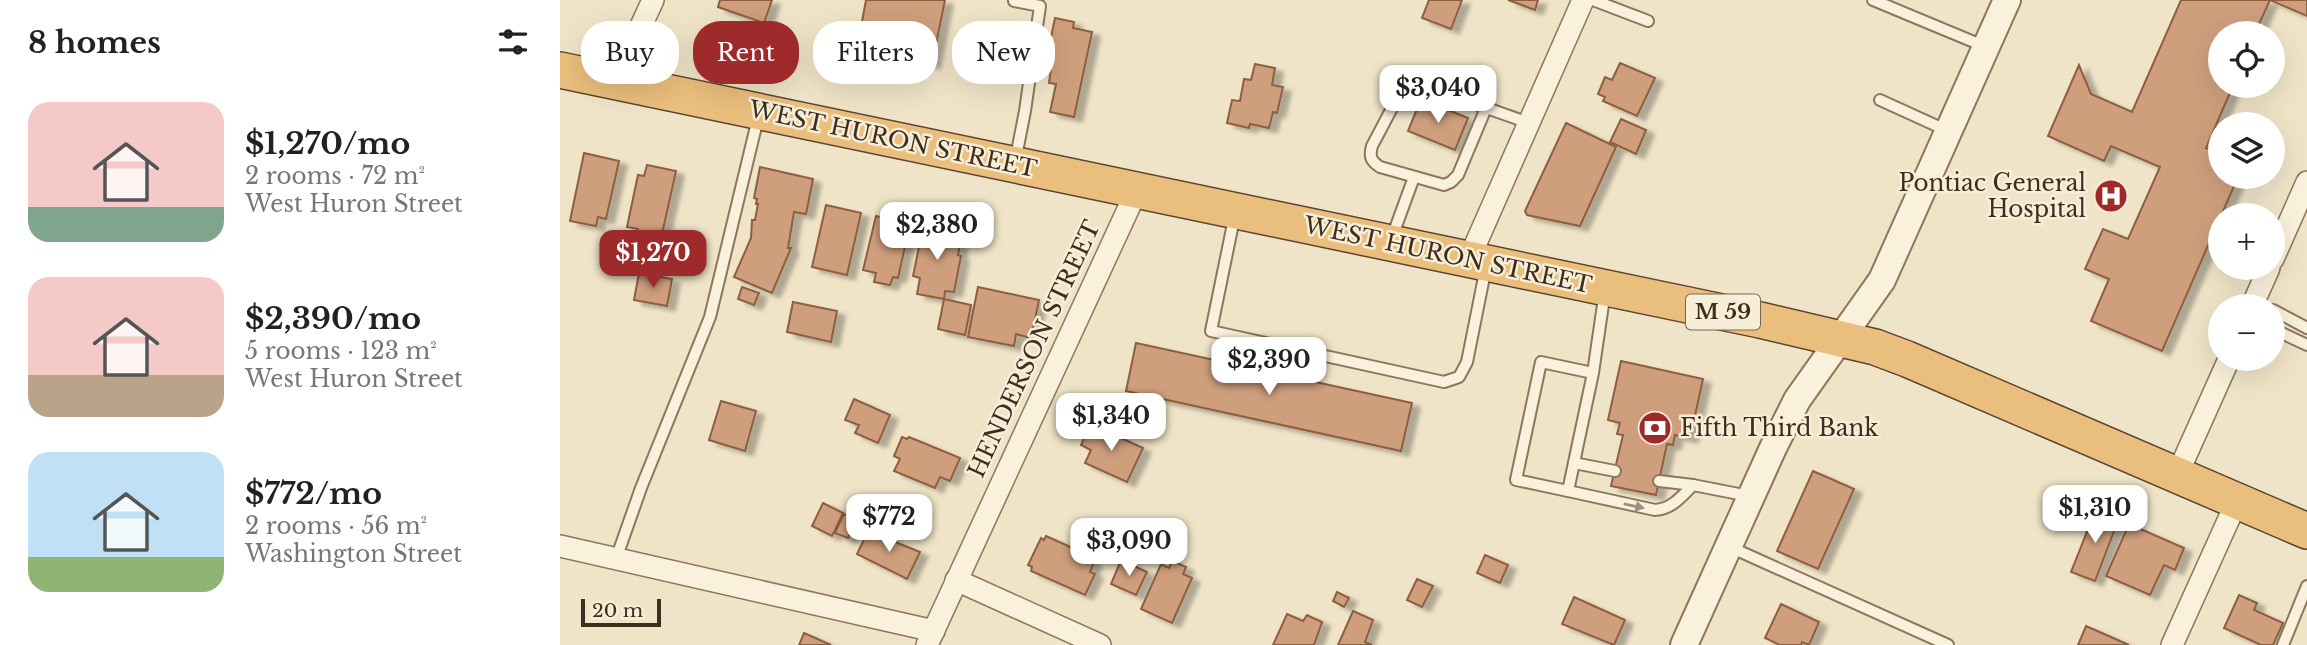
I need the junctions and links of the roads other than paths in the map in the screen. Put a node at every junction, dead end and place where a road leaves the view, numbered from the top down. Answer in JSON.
{"nodes":[{"id":1,"x":653,"y":0,"type":"edge"},
{"id":2,"x":1583,"y":0,"type":"edge"},
{"id":3,"x":1593,"y":0,"type":"edge"},
{"id":4,"x":1873,"y":0,"type":"edge"},
{"id":5,"x":2007,"y":0,"type":"edge"},
{"id":6,"x":1014,"y":1,"type":"edge"},
{"id":7,"x":643,"y":21,"type":"edge"},
{"id":8,"x":1648,"y":21,"type":"dead end"},
{"id":9,"x":1986,"y":47,"type":"junction"},
{"id":10,"x":560,"y":70,"type":"edge"},
{"id":11,"x":581,"y":75,"type":"edge"},
{"id":12,"x":625,"y":84,"type":"edge"},
{"id":13,"x":1880,"y":100,"type":"dead end"},
{"id":14,"x":1486,"y":108,"type":"junction"},
{"id":15,"x":759,"y":112,"type":"junction"},
{"id":16,"x":1529,"y":123,"type":"junction"},
{"id":17,"x":1948,"y":131,"type":"junction"},
{"id":18,"x":1015,"y":164,"type":"junction"},
{"id":19,"x":1414,"y":177,"type":"junction"},
{"id":20,"x":2307,"y":182,"type":"edge"},
{"id":21,"x":1137,"y":190,"type":"junction"},
{"id":22,"x":1236,"y":211,"type":"junction"},
{"id":23,"x":2285,"y":232,"type":"edge"},
{"id":24,"x":1390,"y":243,"type":"junction"},
{"id":25,"x":1478,"y":261,"type":"junction"},
{"id":26,"x":1605,"y":288,"type":"junction"},
{"id":27,"x":2285,"y":317,"type":"edge"},
{"id":28,"x":2307,"y":328,"type":"edge"},
{"id":29,"x":2285,"y":335,"type":"edge"},
{"id":30,"x":1841,"y":339,"type":"junction"},
{"id":31,"x":2307,"y":345,"type":"edge"},
{"id":32,"x":2224,"y":371,"type":"edge"},
{"id":33,"x":1594,"y":373,"type":"junction"},
{"id":34,"x":1574,"y":463,"type":"junction"},
{"id":35,"x":1615,"y":471,"type":"dead end"},
{"id":36,"x":2177,"y":475,"type":"junction"},
{"id":37,"x":1659,"y":481,"type":"dead end"},
{"id":38,"x":1693,"y":485,"type":"junction"},
{"id":39,"x":1568,"y":491,"type":"junction"},
{"id":40,"x":1751,"y":497,"type":"junction"},
{"id":41,"x":2237,"y":501,"type":"junction"},
{"id":42,"x":2307,"y":531,"type":"edge"},
{"id":43,"x":560,"y":546,"type":"edge"},
{"id":44,"x":1729,"y":546,"type":"junction"},
{"id":45,"x":616,"y":559,"type":"junction"},
{"id":46,"x":956,"y":580,"type":"junction"},
{"id":47,"x":2307,"y":586,"type":"edge"},
{"id":48,"x":930,"y":638,"type":"edge"},
{"id":49,"x":1100,"y":645,"type":"edge"},
{"id":50,"x":1684,"y":645,"type":"edge"},
{"id":51,"x":1948,"y":645,"type":"edge"},
{"id":52,"x":2172,"y":645,"type":"edge"},
{"id":53,"x":2283,"y":645,"type":"edge"}],
"edges":[{"from":1,"to":7,"type":"street"},
{"from":2,"to":16,"type":"street"},
{"from":3,"to":8,"type":"lane"},
{"from":4,"to":9,"type":"lane"},
{"from":5,"to":9,"type":"street"},
{"from":6,"to":18,"type":"lane"},
{"from":9,"to":17,"type":"street"},
{"from":10,"to":11,"type":"highway","name":"WEST HURON STREET","number":"M 59"},
{"from":12,"to":15,"type":"highway","name":"WEST HURON STREET","number":"M 59"},
{"from":13,"to":17,"type":"lane"},
{"from":14,"to":16,"type":"lane"},
{"from":14,"to":19,"type":"lane"},
{"from":14,"to":19,"type":"lane"},
{"from":15,"to":18,"type":"highway","name":"WEST HURON STREET","number":"M 59"},
{"from":15,"to":45,"type":"lane"},
{"from":16,"to":25,"type":"street"},
{"from":17,"to":30,"type":"street"},
{"from":18,"to":21,"type":"highway","name":"WEST HURON STREET","number":"M 59"},
{"from":19,"to":24,"type":"lane"},
{"from":20,"to":23,"type":"street"},
{"from":21,"to":22,"type":"highway","name":"WEST HURON STREET","number":"M 59"},
{"from":21,"to":46,"type":"street","name":"HENDERSON STREET"},
{"from":22,"to":24,"type":"highway","name":"WEST HURON STREET","number":"M 59"},
{"from":22,"to":25,"type":"lane"},
{"from":24,"to":25,"type":"highway","name":"WEST HURON STREET","number":"M 59"},
{"from":25,"to":26,"type":"highway","name":"WEST HURON STREET","number":"M 59"},
{"from":26,"to":30,"type":"highway","name":"WEST HURON STREET","number":"M 59"},
{"from":26,"to":33,"type":"lane"},
{"from":27,"to":28,"type":"lane"},
{"from":29,"to":31,"type":"lane"},
{"from":30,"to":36,"type":"highway","name":"WEST HURON STREET","number":"M 59"},
{"from":30,"to":40,"type":"street"},
{"from":32,"to":36,"type":"street"},
{"from":33,"to":34,"type":"lane"},
{"from":33,"to":39,"type":"lane"},
{"from":34,"to":35,"type":"lane"},
{"from":34,"to":39,"type":"lane"},
{"from":36,"to":41,"type":"highway","name":"WEST HURON STREET","number":"M 59"},
{"from":37,"to":38,"type":"lane"},
{"from":39,"to":38,"type":"lane","one_way":true},
{"from":38,"to":40,"type":"lane"},
{"from":40,"to":44,"type":"street"},
{"from":41,"to":42,"type":"highway","name":"WEST HURON STREET","number":"M 59"},
{"from":41,"to":52,"type":"street"},
{"from":43,"to":45,"type":"street"},
{"from":44,"to":50,"type":"street"},
{"from":44,"to":51,"type":"lane"},
{"from":45,"to":48,"type":"street"},
{"from":46,"to":48,"type":"street","name":"HENDERSON STREET"},
{"from":46,"to":49,"type":"street"},
{"from":47,"to":53,"type":"lane"}]}
